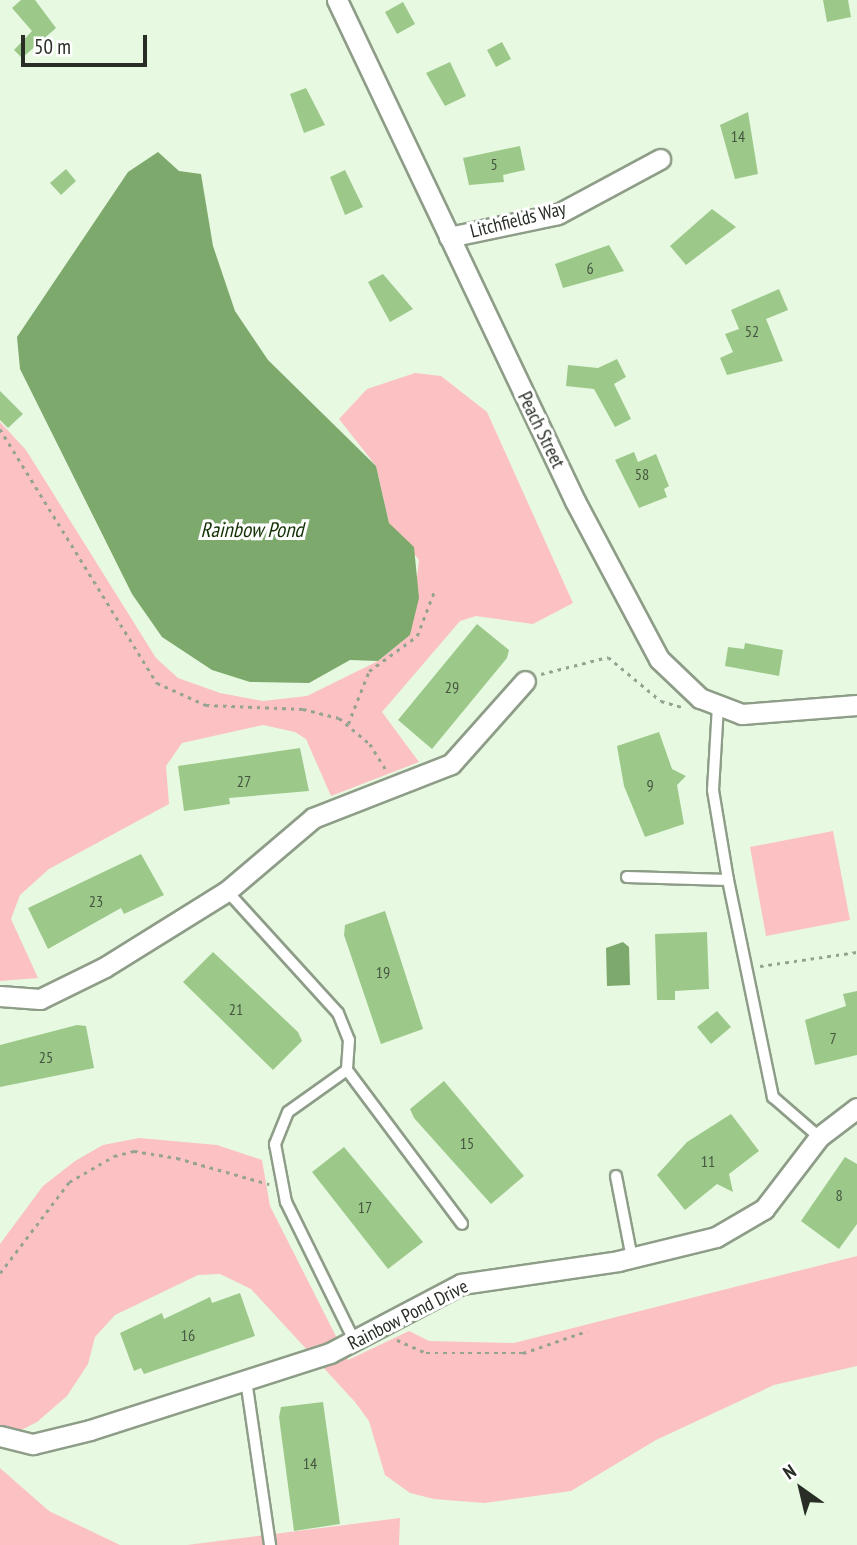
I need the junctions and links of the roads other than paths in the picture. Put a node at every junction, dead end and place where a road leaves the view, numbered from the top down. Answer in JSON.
{"nodes":[{"id":1,"x":337,"y":0,"type":"edge"},
{"id":2,"x":660,"y":159,"type":"dead end"},
{"id":3,"x":449,"y":237,"type":"junction"},
{"id":4,"x":525,"y":681,"type":"road end"},
{"id":5,"x":710,"y":703,"type":"junction"},
{"id":6,"x":857,"y":705,"type":"edge"},
{"id":7,"x":627,"y":877,"type":"dead end"},
{"id":8,"x":728,"y":880,"type":"junction"},
{"id":9,"x":228,"y":891,"type":"junction"},
{"id":10,"x":0,"y":996,"type":"edge"},
{"id":11,"x":347,"y":1070,"type":"junction"},
{"id":12,"x":857,"y":1108,"type":"edge"},
{"id":13,"x":820,"y":1137,"type":"junction"},
{"id":14,"x":617,"y":1176,"type":"dead end"},
{"id":15,"x":463,"y":1224,"type":"dead end"},
{"id":16,"x":632,"y":1258,"type":"junction"},
{"id":17,"x":355,"y":1343,"type":"junction"},
{"id":18,"x":246,"y":1380,"type":"junction"},
{"id":19,"x":0,"y":1436,"type":"edge"},
{"id":20,"x":270,"y":1545,"type":"edge"}],
"edges":[{"from":1,"to":3,"type":"street","name":"Peach Street"},
{"from":2,"to":3,"type":"street","name":"Litchfields Way"},
{"from":3,"to":5,"type":"street","name":"Peach Street"},
{"from":4,"to":9,"type":"street"},
{"from":5,"to":6,"type":"street"},
{"from":5,"to":8,"type":"lane"},
{"from":7,"to":8,"type":"lane"},
{"from":8,"to":13,"type":"lane"},
{"from":9,"to":10,"type":"street"},
{"from":9,"to":11,"type":"lane"},
{"from":11,"to":15,"type":"lane"},
{"from":11,"to":17,"type":"lane"},
{"from":12,"to":13,"type":"street","name":"Rainbow Pond Drive"},
{"from":13,"to":16,"type":"street","name":"Rainbow Pond Drive"},
{"from":14,"to":16,"type":"lane"},
{"from":16,"to":17,"type":"street","name":"Rainbow Pond Drive"},
{"from":17,"to":18,"type":"street","name":"Rainbow Pond Drive"},
{"from":18,"to":19,"type":"street","name":"Rainbow Pond Drive"},
{"from":18,"to":20,"type":"lane"}]}
